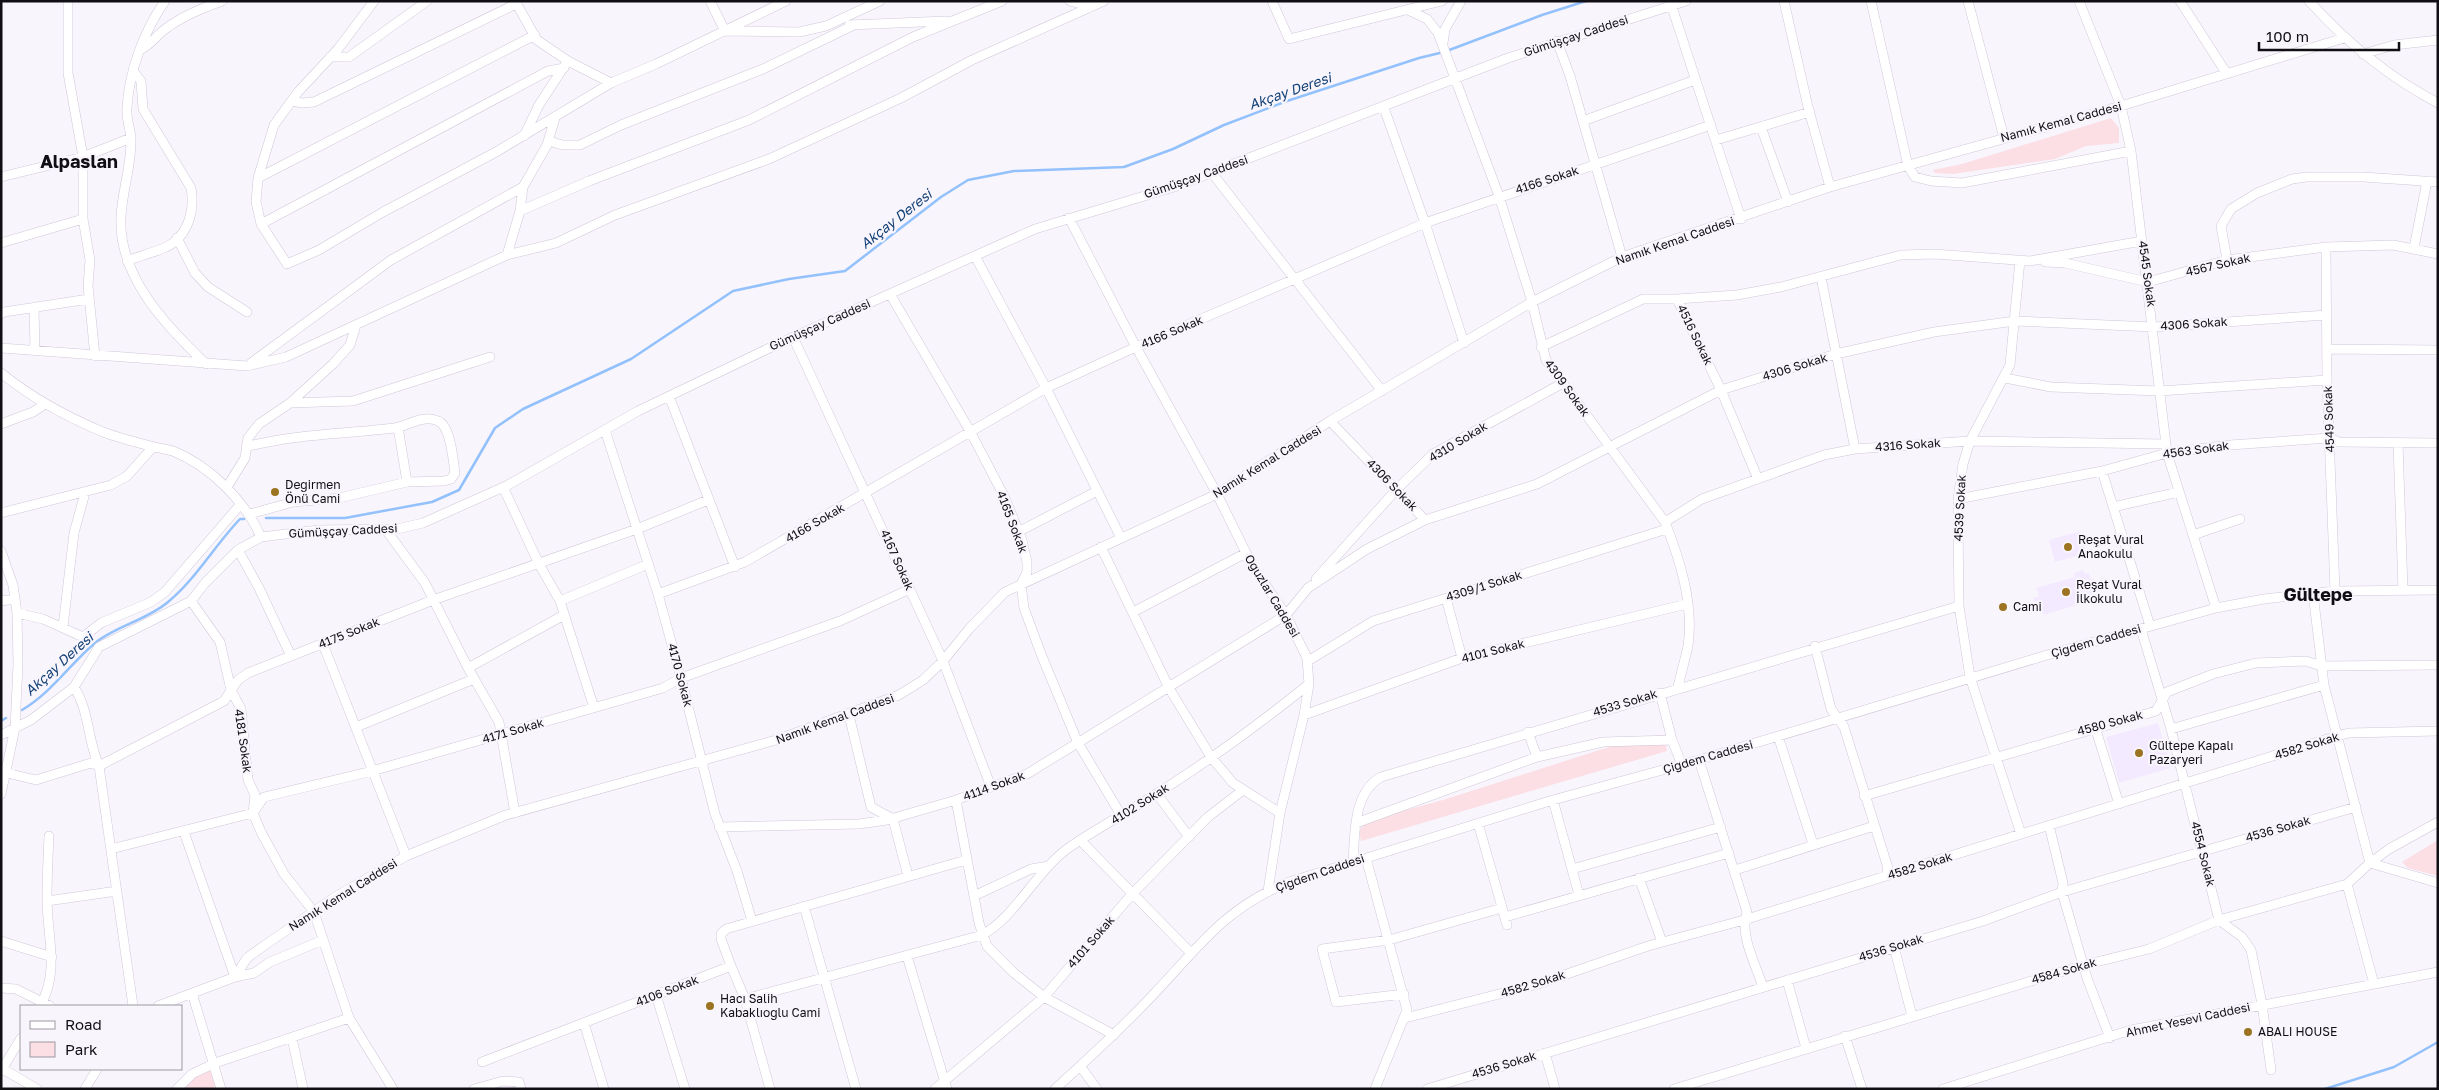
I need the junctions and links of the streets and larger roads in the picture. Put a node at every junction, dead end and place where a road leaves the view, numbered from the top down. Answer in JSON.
{"nodes":[{"id":1,"x":68,"y":1,"type":"edge"},
{"id":2,"x":165,"y":1,"type":"edge"},
{"id":3,"x":222,"y":1,"type":"edge"},
{"id":4,"x":374,"y":1,"type":"edge"},
{"id":5,"x":427,"y":1,"type":"edge"},
{"id":6,"x":710,"y":1,"type":"edge"},
{"id":7,"x":786,"y":1,"type":"edge"},
{"id":8,"x":880,"y":1,"type":"edge"},
{"id":9,"x":1002,"y":1,"type":"edge"},
{"id":10,"x":1070,"y":1,"type":"edge"},
{"id":11,"x":1104,"y":1,"type":"edge"},
{"id":12,"x":1272,"y":1,"type":"edge"},
{"id":13,"x":1442,"y":1,"type":"edge"},
{"id":14,"x":1461,"y":1,"type":"edge"},
{"id":15,"x":1686,"y":1,"type":"edge"},
{"id":16,"x":1784,"y":1,"type":"edge"},
{"id":17,"x":1871,"y":1,"type":"edge"},
{"id":18,"x":1968,"y":1,"type":"edge"},
{"id":19,"x":2079,"y":1,"type":"edge"},
{"id":20,"x":2180,"y":1,"type":"edge"},
{"id":21,"x":2309,"y":1,"type":"edge"},
{"id":22,"x":516,"y":3,"type":"edge"},
{"id":23,"x":1672,"y":4,"type":"junction"},
{"id":24,"x":1091,"y":7,"type":"junction"},
{"id":25,"x":1408,"y":10,"type":"junction"},
{"id":26,"x":953,"y":21,"type":"junction"},
{"id":27,"x":854,"y":25,"type":"junction"},
{"id":28,"x":826,"y":26,"type":"junction"},
{"id":29,"x":725,"y":31,"type":"junction"},
{"id":30,"x":535,"y":35,"type":"junction"},
{"id":31,"x":2344,"y":38,"type":"junction"},
{"id":32,"x":2438,"y":40,"type":"edge"},
{"id":33,"x":1557,"y":41,"type":"junction"},
{"id":34,"x":1443,"y":46,"type":"junction"},
{"id":35,"x":140,"y":50,"type":"junction"},
{"id":36,"x":2363,"y":54,"type":"junction"},
{"id":37,"x":330,"y":57,"type":"junction"},
{"id":38,"x":566,"y":64,"type":"junction"},
{"id":39,"x":133,"y":72,"type":"junction"},
{"id":40,"x":2227,"y":74,"type":"junction"},
{"id":41,"x":1454,"y":80,"type":"junction"},
{"id":42,"x":1695,"y":80,"type":"junction"},
{"id":43,"x":611,"y":83,"type":"junction"},
{"id":44,"x":292,"y":100,"type":"junction"},
{"id":45,"x":2438,"y":103,"type":"edge"},
{"id":46,"x":2121,"y":106,"type":"junction"},
{"id":47,"x":1384,"y":108,"type":"junction"},
{"id":48,"x":1810,"y":112,"type":"junction"},
{"id":49,"x":556,"y":118,"type":"junction"},
{"id":50,"x":1583,"y":121,"type":"junction"},
{"id":51,"x":1711,"y":125,"type":"junction"},
{"id":52,"x":1761,"y":126,"type":"junction"},
{"id":53,"x":524,"y":136,"type":"junction"},
{"id":54,"x":131,"y":138,"type":"junction"},
{"id":55,"x":2004,"y":138,"type":"junction"},
{"id":56,"x":1716,"y":140,"type":"junction"},
{"id":57,"x":549,"y":141,"type":"junction"},
{"id":58,"x":2131,"y":151,"type":"junction"},
{"id":59,"x":83,"y":157,"type":"junction"},
{"id":60,"x":1595,"y":164,"type":"junction"},
{"id":61,"x":1908,"y":166,"type":"junction"},
{"id":62,"x":1212,"y":173,"type":"junction"},
{"id":63,"x":1,"y":177,"type":"edge"},
{"id":64,"x":258,"y":178,"type":"junction"},
{"id":65,"x":2427,"y":181,"type":"junction"},
{"id":66,"x":2438,"y":182,"type":"edge"},
{"id":67,"x":523,"y":187,"type":"junction"},
{"id":68,"x":1830,"y":187,"type":"junction"},
{"id":69,"x":1499,"y":196,"type":"junction"},
{"id":70,"x":1788,"y":202,"type":"junction"},
{"id":71,"x":520,"y":211,"type":"junction"},
{"id":72,"x":1068,"y":218,"type":"junction"},
{"id":73,"x":1741,"y":218,"type":"junction"},
{"id":74,"x":83,"y":219,"type":"junction"},
{"id":75,"x":1425,"y":223,"type":"junction"},
{"id":76,"x":261,"y":224,"type":"junction"},
{"id":77,"x":177,"y":238,"type":"junction"},
{"id":78,"x":2142,"y":241,"type":"junction"},
{"id":79,"x":1,"y":243,"type":"edge"},
{"id":80,"x":2326,"y":247,"type":"junction"},
{"id":81,"x":2414,"y":248,"type":"junction"},
{"id":82,"x":2438,"y":254,"type":"edge"},
{"id":83,"x":507,"y":255,"type":"junction"},
{"id":84,"x":975,"y":256,"type":"junction"},
{"id":85,"x":1622,"y":257,"type":"junction"},
{"id":86,"x":127,"y":260,"type":"junction"},
{"id":87,"x":2227,"y":260,"type":"junction"},
{"id":88,"x":2025,"y":261,"type":"junction"},
{"id":89,"x":1821,"y":277,"type":"junction"},
{"id":90,"x":1295,"y":279,"type":"junction"},
{"id":91,"x":2148,"y":282,"type":"junction"},
{"id":92,"x":890,"y":294,"type":"junction"},
{"id":93,"x":89,"y":299,"type":"junction"},
{"id":94,"x":1677,"y":299,"type":"junction"},
{"id":95,"x":1532,"y":302,"type":"junction"},
{"id":96,"x":34,"y":306,"type":"junction"},
{"id":97,"x":247,"y":312,"type":"dead end"},
{"id":98,"x":1,"y":314,"type":"edge"},
{"id":99,"x":2328,"y":315,"type":"junction"},
{"id":100,"x":2015,"y":320,"type":"junction"},
{"id":101,"x":356,"y":326,"type":"junction"},
{"id":102,"x":2154,"y":327,"type":"junction"},
{"id":103,"x":792,"y":337,"type":"junction"},
{"id":104,"x":1464,"y":343,"type":"junction"},
{"id":105,"x":1136,"y":347,"type":"junction"},
{"id":106,"x":1541,"y":347,"type":"junction"},
{"id":107,"x":1,"y":348,"type":"edge"},
{"id":108,"x":2328,"y":349,"type":"junction"},
{"id":109,"x":2438,"y":350,"type":"edge"},
{"id":110,"x":35,"y":351,"type":"junction"},
{"id":111,"x":1836,"y":354,"type":"junction"},
{"id":112,"x":95,"y":356,"type":"junction"},
{"id":113,"x":490,"y":357,"type":"dead end"},
{"id":114,"x":206,"y":364,"type":"junction"},
{"id":115,"x":246,"y":366,"type":"junction"},
{"id":116,"x":1,"y":373,"type":"edge"},
{"id":117,"x":2005,"y":378,"type":"junction"},
{"id":118,"x":2327,"y":380,"type":"junction"},
{"id":119,"x":1563,"y":383,"type":"junction"},
{"id":120,"x":1046,"y":388,"type":"junction"},
{"id":121,"x":1721,"y":390,"type":"junction"},
{"id":122,"x":1382,"y":391,"type":"junction"},
{"id":123,"x":2159,"y":391,"type":"junction"},
{"id":124,"x":669,"y":396,"type":"junction"},
{"id":125,"x":290,"y":403,"type":"junction"},
{"id":126,"x":46,"y":404,"type":"junction"},
{"id":127,"x":1330,"y":422,"type":"junction"},
{"id":128,"x":1,"y":424,"type":"edge"},
{"id":129,"x":398,"y":427,"type":"junction"},
{"id":130,"x":605,"y":430,"type":"junction"},
{"id":131,"x":970,"y":431,"type":"junction"},
{"id":132,"x":2329,"y":438,"type":"junction"},
{"id":133,"x":1970,"y":441,"type":"junction"},
{"id":134,"x":2398,"y":443,"type":"junction"},
{"id":135,"x":2438,"y":443,"type":"edge"},
{"id":136,"x":153,"y":447,"type":"junction"},
{"id":137,"x":246,"y":447,"type":"junction"},
{"id":138,"x":1611,"y":448,"type":"junction"},
{"id":139,"x":1855,"y":449,"type":"junction"},
{"id":140,"x":2167,"y":449,"type":"junction"},
{"id":141,"x":2102,"y":471,"type":"junction"},
{"id":142,"x":1758,"y":479,"type":"junction"},
{"id":143,"x":408,"y":482,"type":"junction"},
{"id":144,"x":227,"y":487,"type":"junction"},
{"id":145,"x":503,"y":488,"type":"junction"},
{"id":146,"x":1396,"y":490,"type":"junction"},
{"id":147,"x":1097,"y":491,"type":"junction"},
{"id":148,"x":2179,"y":492,"type":"junction"},
{"id":149,"x":85,"y":493,"type":"junction"},
{"id":150,"x":867,"y":493,"type":"junction"},
{"id":151,"x":1217,"y":494,"type":"junction"},
{"id":152,"x":1958,"y":499,"type":"junction"},
{"id":153,"x":708,"y":500,"type":"junction"},
{"id":154,"x":240,"y":504,"type":"junction"},
{"id":155,"x":2113,"y":507,"type":"junction"},
{"id":156,"x":1,"y":513,"type":"edge"},
{"id":157,"x":250,"y":514,"type":"junction"},
{"id":158,"x":2240,"y":519,"type":"dead end"},
{"id":159,"x":1425,"y":520,"type":"junction"},
{"id":160,"x":1666,"y":525,"type":"junction"},
{"id":161,"x":638,"y":529,"type":"junction"},
{"id":162,"x":386,"y":530,"type":"junction"},
{"id":163,"x":1018,"y":532,"type":"junction"},
{"id":164,"x":2192,"y":535,"type":"junction"},
{"id":165,"x":261,"y":537,"type":"junction"},
{"id":166,"x":1121,"y":538,"type":"junction"},
{"id":167,"x":1101,"y":547,"type":"junction"},
{"id":168,"x":238,"y":550,"type":"junction"},
{"id":169,"x":1,"y":551,"type":"edge"},
{"id":170,"x":1246,"y":554,"type":"junction"},
{"id":171,"x":539,"y":564,"type":"junction"},
{"id":172,"x":648,"y":564,"type":"junction"},
{"id":173,"x":735,"y":567,"type":"junction"},
{"id":174,"x":1021,"y":584,"type":"junction"},
{"id":175,"x":1308,"y":588,"type":"junction"},
{"id":176,"x":910,"y":589,"type":"junction"},
{"id":177,"x":2403,"y":590,"type":"junction"},
{"id":178,"x":2438,"y":590,"type":"edge"},
{"id":179,"x":2335,"y":591,"type":"junction"},
{"id":180,"x":2313,"y":593,"type":"junction"},
{"id":181,"x":658,"y":594,"type":"junction"},
{"id":182,"x":1446,"y":598,"type":"junction"},
{"id":183,"x":15,"y":599,"type":"junction"},
{"id":184,"x":433,"y":600,"type":"junction"},
{"id":185,"x":1,"y":601,"type":"edge"},
{"id":186,"x":191,"y":601,"type":"junction"},
{"id":187,"x":560,"y":601,"type":"junction"},
{"id":188,"x":1687,"y":604,"type":"junction"},
{"id":189,"x":1959,"y":606,"type":"junction"},
{"id":190,"x":2216,"y":608,"type":"junction"},
{"id":191,"x":1133,"y":612,"type":"junction"},
{"id":192,"x":17,"y":613,"type":"junction"},
{"id":193,"x":564,"y":615,"type":"junction"},
{"id":194,"x":1286,"y":615,"type":"junction"},
{"id":195,"x":63,"y":626,"type":"junction"},
{"id":196,"x":2145,"y":627,"type":"junction"},
{"id":197,"x":323,"y":644,"type":"junction"},
{"id":198,"x":1815,"y":646,"type":"junction"},
{"id":199,"x":290,"y":656,"type":"junction"},
{"id":200,"x":1462,"y":658,"type":"junction"},
{"id":201,"x":943,"y":661,"type":"junction"},
{"id":202,"x":1308,"y":661,"type":"junction"},
{"id":203,"x":2438,"y":665,"type":"edge"},
{"id":204,"x":2321,"y":666,"type":"junction"},
{"id":205,"x":468,"y":668,"type":"junction"},
{"id":206,"x":681,"y":678,"type":"junction"},
{"id":207,"x":1970,"y":678,"type":"junction"},
{"id":208,"x":474,"y":679,"type":"junction"},
{"id":209,"x":1309,"y":684,"type":"junction"},
{"id":210,"x":2324,"y":685,"type":"junction"},
{"id":211,"x":74,"y":687,"type":"junction"},
{"id":212,"x":1678,"y":687,"type":"junction"},
{"id":213,"x":1169,"y":688,"type":"junction"},
{"id":214,"x":231,"y":690,"type":"junction"},
{"id":215,"x":1660,"y":693,"type":"junction"},
{"id":216,"x":2163,"y":702,"type":"junction"},
{"id":217,"x":594,"y":708,"type":"junction"},
{"id":218,"x":849,"y":715,"type":"junction"},
{"id":219,"x":1304,"y":716,"type":"junction"},
{"id":220,"x":1837,"y":719,"type":"junction"},
{"id":221,"x":356,"y":727,"type":"junction"},
{"id":222,"x":2095,"y":727,"type":"junction"},
{"id":223,"x":15,"y":728,"type":"junction"},
{"id":224,"x":2172,"y":729,"type":"junction"},
{"id":225,"x":2438,"y":731,"type":"edge"},
{"id":226,"x":1528,"y":732,"type":"junction"},
{"id":227,"x":1,"y":734,"type":"edge"},
{"id":228,"x":501,"y":735,"type":"junction"},
{"id":229,"x":1778,"y":736,"type":"junction"},
{"id":230,"x":2337,"y":736,"type":"junction"},
{"id":231,"x":1672,"y":740,"type":"junction"},
{"id":232,"x":1078,"y":743,"type":"junction"},
{"id":233,"x":1995,"y":756,"type":"junction"},
{"id":234,"x":1211,"y":757,"type":"junction"},
{"id":235,"x":1537,"y":757,"type":"junction"},
{"id":236,"x":701,"y":760,"type":"junction"},
{"id":237,"x":1699,"y":760,"type":"junction"},
{"id":238,"x":1682,"y":765,"type":"junction"},
{"id":239,"x":99,"y":766,"type":"junction"},
{"id":240,"x":372,"y":771,"type":"junction"},
{"id":241,"x":7,"y":773,"type":"junction"},
{"id":242,"x":2186,"y":784,"type":"junction"},
{"id":243,"x":991,"y":787,"type":"junction"},
{"id":244,"x":1243,"y":790,"type":"junction"},
{"id":245,"x":1,"y":794,"type":"edge"},
{"id":246,"x":1157,"y":794,"type":"junction"},
{"id":247,"x":1864,"y":796,"type":"junction"},
{"id":248,"x":956,"y":800,"type":"junction"},
{"id":249,"x":1553,"y":800,"type":"junction"},
{"id":250,"x":2119,"y":804,"type":"junction"},
{"id":251,"x":2356,"y":807,"type":"junction"},
{"id":252,"x":515,"y":812,"type":"junction"},
{"id":253,"x":253,"y":813,"type":"junction"},
{"id":254,"x":1280,"y":813,"type":"junction"},
{"id":255,"x":1121,"y":815,"type":"junction"},
{"id":256,"x":893,"y":818,"type":"junction"},
{"id":257,"x":1478,"y":822,"type":"junction"},
{"id":258,"x":2438,"y":822,"type":"edge"},
{"id":259,"x":1356,"y":823,"type":"junction"},
{"id":260,"x":2049,"y":825,"type":"junction"},
{"id":261,"x":1874,"y":826,"type":"junction"},
{"id":262,"x":720,"y":827,"type":"junction"},
{"id":263,"x":1721,"y":827,"type":"junction"},
{"id":264,"x":184,"y":832,"type":"junction"},
{"id":265,"x":2021,"y":834,"type":"junction"},
{"id":266,"x":49,"y":836,"type":"dead end"},
{"id":267,"x":1189,"y":837,"type":"junction"},
{"id":268,"x":1081,"y":841,"type":"junction"},
{"id":269,"x":1813,"y":844,"type":"junction"},
{"id":270,"x":111,"y":849,"type":"junction"},
{"id":271,"x":2202,"y":850,"type":"junction"},
{"id":272,"x":1729,"y":853,"type":"junction"},
{"id":273,"x":406,"y":856,"type":"junction"},
{"id":274,"x":1366,"y":858,"type":"junction"},
{"id":275,"x":966,"y":860,"type":"junction"},
{"id":276,"x":1352,"y":862,"type":"junction"},
{"id":277,"x":2370,"y":863,"type":"junction"},
{"id":278,"x":1049,"y":866,"type":"junction"},
{"id":279,"x":1572,"y":869,"type":"junction"},
{"id":280,"x":1735,"y":870,"type":"junction"},
{"id":281,"x":908,"y":876,"type":"junction"},
{"id":282,"x":1886,"y":876,"type":"junction"},
{"id":283,"x":1639,"y":878,"type":"junction"},
{"id":284,"x":2438,"y":883,"type":"edge"},
{"id":285,"x":2347,"y":884,"type":"junction"},
{"id":286,"x":1268,"y":891,"type":"junction"},
{"id":287,"x":117,"y":892,"type":"junction"},
{"id":288,"x":2062,"y":892,"type":"junction"},
{"id":289,"x":1132,"y":894,"type":"junction"},
{"id":290,"x":974,"y":896,"type":"junction"},
{"id":291,"x":1579,"y":896,"type":"junction"},
{"id":292,"x":47,"y":901,"type":"junction"},
{"id":293,"x":804,"y":906,"type":"junction"},
{"id":294,"x":314,"y":912,"type":"junction"},
{"id":295,"x":1505,"y":917,"type":"junction"},
{"id":296,"x":1744,"y":920,"type":"junction"},
{"id":297,"x":2219,"y":920,"type":"junction"},
{"id":298,"x":752,"y":921,"type":"junction"},
{"id":299,"x":982,"y":935,"type":"junction"},
{"id":300,"x":323,"y":940,"type":"junction"},
{"id":301,"x":1388,"y":940,"type":"junction"},
{"id":302,"x":1,"y":941,"type":"edge"},
{"id":303,"x":1662,"y":942,"type":"junction"},
{"id":304,"x":1894,"y":948,"type":"junction"},
{"id":305,"x":1191,"y":953,"type":"junction"},
{"id":306,"x":907,"y":956,"type":"junction"},
{"id":307,"x":52,"y":957,"type":"junction"},
{"id":308,"x":2084,"y":965,"type":"junction"},
{"id":309,"x":731,"y":966,"type":"junction"},
{"id":310,"x":2438,"y":972,"type":"edge"},
{"id":311,"x":235,"y":977,"type":"junction"},
{"id":312,"x":826,"y":977,"type":"junction"},
{"id":313,"x":1787,"y":980,"type":"junction"},
{"id":314,"x":2374,"y":984,"type":"junction"},
{"id":315,"x":1763,"y":987,"type":"junction"},
{"id":316,"x":1,"y":988,"type":"edge"},
{"id":317,"x":192,"y":993,"type":"junction"},
{"id":318,"x":1404,"y":994,"type":"junction"},
{"id":319,"x":656,"y":995,"type":"junction"},
{"id":320,"x":1044,"y":997,"type":"junction"},
{"id":321,"x":745,"y":999,"type":"junction"},
{"id":322,"x":2262,"y":1004,"type":"junction"},
{"id":323,"x":44,"y":1005,"type":"edge"},
{"id":324,"x":133,"y":1005,"type":"edge"},
{"id":325,"x":161,"y":1005,"type":"edge"},
{"id":326,"x":1912,"y":1016,"type":"junction"},
{"id":327,"x":349,"y":1018,"type":"junction"},
{"id":328,"x":1405,"y":1018,"type":"junction"},
{"id":329,"x":584,"y":1023,"type":"junction"},
{"id":330,"x":1114,"y":1035,"type":"junction"},
{"id":331,"x":1845,"y":1036,"type":"junction"},
{"id":332,"x":292,"y":1038,"type":"junction"},
{"id":333,"x":2110,"y":1038,"type":"junction"},
{"id":334,"x":20,"y":1040,"type":"edge"},
{"id":335,"x":1806,"y":1048,"type":"junction"},
{"id":336,"x":1545,"y":1053,"type":"junction"},
{"id":337,"x":482,"y":1062,"type":"dead end"},
{"id":338,"x":215,"y":1063,"type":"junction"},
{"id":339,"x":1080,"y":1066,"type":"junction"},
{"id":340,"x":2,"y":1070,"type":"edge"},
{"id":341,"x":96,"y":1070,"type":"edge"},
{"id":342,"x":2271,"y":1070,"type":"dead end"},
{"id":343,"x":946,"y":1085,"type":"edge"},
{"id":344,"x":520,"y":1086,"type":"edge"},
{"id":345,"x":37,"y":1089,"type":"edge"},
{"id":346,"x":85,"y":1089,"type":"edge"},
{"id":347,"x":177,"y":1089,"type":"edge"},
{"id":348,"x":222,"y":1089,"type":"edge"},
{"id":349,"x":303,"y":1089,"type":"edge"},
{"id":350,"x":393,"y":1089,"type":"edge"},
{"id":351,"x":474,"y":1089,"type":"edge"},
{"id":352,"x":604,"y":1089,"type":"edge"},
{"id":353,"x":685,"y":1089,"type":"edge"},
{"id":354,"x":770,"y":1089,"type":"edge"},
{"id":355,"x":856,"y":1089,"type":"edge"},
{"id":356,"x":935,"y":1089,"type":"edge"},
{"id":357,"x":1054,"y":1089,"type":"edge"},
{"id":358,"x":1096,"y":1089,"type":"edge"},
{"id":359,"x":1375,"y":1089,"type":"edge"},
{"id":360,"x":1427,"y":1089,"type":"edge"},
{"id":361,"x":1555,"y":1089,"type":"edge"},
{"id":362,"x":1674,"y":1089,"type":"edge"},
{"id":363,"x":1862,"y":1089,"type":"edge"},
{"id":364,"x":1943,"y":1089,"type":"edge"}],
"edges":[{"from":1,"to":59,"type":"street"},
{"from":2,"to":35,"type":"street"},
{"from":3,"to":35,"type":"street"},
{"from":4,"to":37,"type":"street"},
{"from":5,"to":37,"type":"street"},
{"from":6,"to":29,"type":"street"},
{"from":7,"to":29,"type":"street"},
{"from":8,"to":28,"type":"street"},
{"from":9,"to":26,"type":"street"},
{"from":10,"to":24,"type":"street"},
{"from":11,"to":24,"type":"street"},
{"from":12,"to":25,"type":"street"},
{"from":13,"to":25,"type":"street"},
{"from":14,"to":34,"type":"street"},
{"from":15,"to":23,"type":"street","name":"Gümüşçay Caddesi"},
{"from":16,"to":48,"type":"street"},
{"from":17,"to":61,"type":"street"},
{"from":18,"to":55,"type":"street"},
{"from":19,"to":46,"type":"street","name":"4545 Sokak"},
{"from":20,"to":40,"type":"street"},
{"from":21,"to":31,"type":"street"},
{"from":22,"to":30,"type":"street"},
{"from":22,"to":44,"type":"street"},
{"from":23,"to":33,"type":"street","name":"Gümüşçay Caddesi"},
{"from":23,"to":42,"type":"street"},
{"from":24,"to":83,"type":"street"},
{"from":25,"to":34,"type":"street","name":"4309 Sokak"},
{"from":26,"to":27,"type":"street"},
{"from":26,"to":71,"type":"street"},
{"from":27,"to":28,"type":"street"},
{"from":27,"to":57,"type":"street"},
{"from":28,"to":29,"type":"street"},
{"from":29,"to":43,"type":"street"},
{"from":30,"to":38,"type":"street"},
{"from":30,"to":64,"type":"street"},
{"from":31,"to":36,"type":"street"},
{"from":31,"to":40,"type":"street","name":"Namık Kemal Caddesi"},
{"from":32,"to":36,"type":"street"},
{"from":33,"to":41,"type":"street","name":"Gümüşçay Caddesi"},
{"from":33,"to":50,"type":"street"},
{"from":34,"to":41,"type":"street","name":"4309 Sokak"},
{"from":35,"to":39,"type":"street"},
{"from":36,"to":45,"type":"street"},
{"from":37,"to":44,"type":"street"},
{"from":38,"to":43,"type":"street"},
{"from":38,"to":53,"type":"street"},
{"from":38,"to":76,"type":"street"},
{"from":39,"to":54,"type":"street"},
{"from":39,"to":77,"type":"street"},
{"from":40,"to":46,"type":"street","name":"Namık Kemal Caddesi"},
{"from":41,"to":47,"type":"street","name":"Gümüşçay Caddesi"},
{"from":41,"to":69,"type":"street","name":"4309 Sokak"},
{"from":42,"to":50,"type":"street"},
{"from":42,"to":51,"type":"street"},
{"from":43,"to":49,"type":"street"},
{"from":44,"to":64,"type":"street"},
{"from":46,"to":55,"type":"street","name":"Namık Kemal Caddesi"},
{"from":46,"to":58,"type":"street","name":"4545 Sokak"},
{"from":47,"to":62,"type":"street","name":"Gümüşçay Caddesi"},
{"from":47,"to":75,"type":"street"},
{"from":48,"to":52,"type":"street"},
{"from":48,"to":68,"type":"street"},
{"from":49,"to":53,"type":"street"},
{"from":49,"to":57,"type":"street"},
{"from":50,"to":60,"type":"street"},
{"from":51,"to":56,"type":"street"},
{"from":51,"to":60,"type":"street","name":"4166 Sokak"},
{"from":52,"to":56,"type":"street"},
{"from":52,"to":70,"type":"street"},
{"from":53,"to":76,"type":"street"},
{"from":54,"to":59,"type":"street"},
{"from":54,"to":86,"type":"street"},
{"from":55,"to":61,"type":"street","name":"Namık Kemal Caddesi"},
{"from":56,"to":73,"type":"street"},
{"from":57,"to":67,"type":"street"},
{"from":58,"to":61,"type":"street"},
{"from":58,"to":78,"type":"street","name":"4545 Sokak"},
{"from":59,"to":63,"type":"street"},
{"from":59,"to":74,"type":"street"},
{"from":60,"to":69,"type":"street","name":"4166 Sokak"},
{"from":60,"to":85,"type":"street"},
{"from":61,"to":68,"type":"street","name":"Namık Kemal Caddesi"},
{"from":62,"to":72,"type":"street","name":"Gümüşçay Caddesi"},
{"from":62,"to":90,"type":"street"},
{"from":64,"to":76,"type":"street"},
{"from":65,"to":66,"type":"street"},
{"from":65,"to":81,"type":"street"},
{"from":65,"to":87,"type":"street"},
{"from":67,"to":71,"type":"street"},
{"from":67,"to":115,"type":"street"},
{"from":68,"to":70,"type":"street","name":"Namık Kemal Caddesi"},
{"from":69,"to":75,"type":"street","name":"4166 Sokak"},
{"from":69,"to":95,"type":"street","name":"4309 Sokak"},
{"from":70,"to":73,"type":"street","name":"Namık Kemal Caddesi"},
{"from":71,"to":83,"type":"street"},
{"from":72,"to":84,"type":"street","name":"Gümüşçay Caddesi"},
{"from":72,"to":105,"type":"street","name":"Oğuzlar Caddesi"},
{"from":73,"to":85,"type":"street","name":"Namık Kemal Caddesi"},
{"from":74,"to":79,"type":"street"},
{"from":74,"to":93,"type":"street"},
{"from":75,"to":90,"type":"street","name":"4166 Sokak"},
{"from":75,"to":104,"type":"street"},
{"from":77,"to":86,"type":"street"},
{"from":77,"to":97,"type":"street"},
{"from":78,"to":88,"type":"street"},
{"from":78,"to":91,"type":"street","name":"4545 Sokak"},
{"from":80,"to":81,"type":"street","name":"4567 Sokak"},
{"from":80,"to":87,"type":"street","name":"4567 Sokak"},
{"from":80,"to":99,"type":"street","name":"4549 Sokak"},
{"from":81,"to":82,"type":"street","name":"4567 Sokak"},
{"from":83,"to":101,"type":"street"},
{"from":84,"to":92,"type":"street","name":"Gümüşçay Caddesi"},
{"from":84,"to":120,"type":"street"},
{"from":85,"to":95,"type":"street","name":"Namık Kemal Caddesi"},
{"from":86,"to":114,"type":"street"},
{"from":87,"to":91,"type":"street","name":"4567 Sokak"},
{"from":88,"to":89,"type":"street"},
{"from":88,"to":91,"type":"street","name":"4567 Sokak"},
{"from":88,"to":100,"type":"street","name":"4539 Sokak"},
{"from":89,"to":94,"type":"street"},
{"from":89,"to":111,"type":"street"},
{"from":90,"to":105,"type":"street","name":"4166 Sokak"},
{"from":90,"to":122,"type":"street"},
{"from":91,"to":102,"type":"street","name":"4545 Sokak"},
{"from":92,"to":103,"type":"street","name":"Gümüşçay Caddesi"},
{"from":92,"to":131,"type":"street","name":"4165 Sokak"},
{"from":93,"to":96,"type":"street"},
{"from":93,"to":112,"type":"street"},
{"from":94,"to":106,"type":"street","name":"4516 Sokak"},
{"from":94,"to":121,"type":"street","name":"4516 Sokak"},
{"from":95,"to":104,"type":"street","name":"Namık Kemal Caddesi"},
{"from":95,"to":106,"type":"street","name":"4309 Sokak"},
{"from":96,"to":98,"type":"street"},
{"from":96,"to":110,"type":"street"},
{"from":99,"to":102,"type":"street","name":"4306 Sokak"},
{"from":99,"to":108,"type":"street","name":"4549 Sokak"},
{"from":100,"to":102,"type":"street","name":"4306 Sokak"},
{"from":100,"to":111,"type":"street","name":"4306 Sokak"},
{"from":100,"to":117,"type":"street","name":"4539 Sokak"},
{"from":101,"to":115,"type":"street"},
{"from":101,"to":125,"type":"street"},
{"from":102,"to":123,"type":"street","name":"4545 Sokak"},
{"from":103,"to":124,"type":"street","name":"Gümüşçay Caddesi"},
{"from":103,"to":150,"type":"street","name":"4167 Sokak"},
{"from":104,"to":122,"type":"street","name":"Namık Kemal Caddesi"},
{"from":105,"to":120,"type":"street","name":"4166 Sokak"},
{"from":105,"to":151,"type":"street","name":"Oğuzlar Caddesi"},
{"from":106,"to":119,"type":"street","name":"4309 Sokak"},
{"from":107,"to":110,"type":"street"},
{"from":108,"to":109,"type":"street"},
{"from":108,"to":118,"type":"street","name":"4549 Sokak"},
{"from":110,"to":112,"type":"street"},
{"from":111,"to":121,"type":"street","name":"4306 Sokak"},
{"from":111,"to":139,"type":"street"},
{"from":112,"to":114,"type":"street"},
{"from":113,"to":125,"type":"street"},
{"from":114,"to":115,"type":"street"},
{"from":116,"to":126,"type":"street"},
{"from":117,"to":123,"type":"street"},
{"from":117,"to":133,"type":"street","name":"4539 Sokak"},
{"from":118,"to":123,"type":"street"},
{"from":118,"to":132,"type":"street","name":"4549 Sokak"},
{"from":119,"to":138,"type":"street","name":"4309 Sokak"},
{"from":119,"to":146,"type":"street","name":"4310 Sokak"},
{"from":120,"to":131,"type":"street","name":"4166 Sokak"},
{"from":120,"to":147,"type":"street"},
{"from":121,"to":138,"type":"street","name":"4306 Sokak"},
{"from":121,"to":142,"type":"street","name":"4516 Sokak"},
{"from":122,"to":127,"type":"street","name":"Namık Kemal Caddesi"},
{"from":123,"to":140,"type":"street","name":"4545 Sokak"},
{"from":124,"to":130,"type":"street","name":"Gümüşçay Caddesi"},
{"from":124,"to":153,"type":"street"},
{"from":125,"to":137,"type":"street"},
{"from":126,"to":128,"type":"street"},
{"from":126,"to":136,"type":"street"},
{"from":127,"to":146,"type":"street","name":"4306 Sokak"},
{"from":127,"to":151,"type":"street","name":"Namık Kemal Caddesi"},
{"from":129,"to":137,"type":"street"},
{"from":129,"to":143,"type":"street"},
{"from":129,"to":143,"type":"street"},
{"from":130,"to":145,"type":"street","name":"Gümüşçay Caddesi"},
{"from":130,"to":161,"type":"street","name":"4170 Sokak"},
{"from":131,"to":150,"type":"street","name":"4166 Sokak"},
{"from":131,"to":163,"type":"street","name":"4165 Sokak"},
{"from":132,"to":134,"type":"street","name":"4563 Sokak"},
{"from":132,"to":140,"type":"street","name":"4563 Sokak"},
{"from":132,"to":179,"type":"street","name":"4549 Sokak"},
{"from":133,"to":139,"type":"street","name":"4316 Sokak"},
{"from":133,"to":140,"type":"street","name":"4316 Sokak"},
{"from":133,"to":152,"type":"street","name":"4539 Sokak"},
{"from":134,"to":135,"type":"street","name":"4563 Sokak"},
{"from":134,"to":177,"type":"street"},
{"from":136,"to":144,"type":"street"},
{"from":136,"to":149,"type":"street"},
{"from":137,"to":144,"type":"street"},
{"from":138,"to":159,"type":"street","name":"4306 Sokak"},
{"from":138,"to":160,"type":"street","name":"4309 Sokak"},
{"from":139,"to":142,"type":"street","name":"4316 Sokak"},
{"from":140,"to":141,"type":"street","name":"4563 Sokak"},
{"from":140,"to":148,"type":"street","name":"4545 Sokak"},
{"from":141,"to":152,"type":"street","name":"4563 Sokak"},
{"from":141,"to":155,"type":"street","name":"4554 Sokak"},
{"from":142,"to":160,"type":"street","name":"4316 Sokak"},
{"from":143,"to":157,"type":"street"},
{"from":144,"to":154,"type":"street"},
{"from":145,"to":162,"type":"street","name":"Gümüşçay Caddesi"},
{"from":145,"to":171,"type":"street"},
{"from":146,"to":159,"type":"street","name":"4306 Sokak"},
{"from":146,"to":175,"type":"street","name":"4310 Sokak"},
{"from":147,"to":163,"type":"street"},
{"from":147,"to":166,"type":"street"},
{"from":148,"to":155,"type":"street"},
{"from":148,"to":164,"type":"street","name":"4545 Sokak"},
{"from":149,"to":156,"type":"street"},
{"from":149,"to":195,"type":"street"},
{"from":150,"to":173,"type":"street","name":"4166 Sokak"},
{"from":150,"to":176,"type":"street","name":"4167 Sokak"},
{"from":151,"to":166,"type":"street","name":"Namık Kemal Caddesi"},
{"from":151,"to":170,"type":"street","name":"Oğuzlar Caddesi"},
{"from":152,"to":189,"type":"street","name":"4539 Sokak"},
{"from":153,"to":161,"type":"street","name":"4175 Sokak"},
{"from":153,"to":173,"type":"street"},
{"from":154,"to":157,"type":"street"},
{"from":154,"to":195,"type":"street"},
{"from":155,"to":196,"type":"street","name":"4554 Sokak"},
{"from":157,"to":165,"type":"street"},
{"from":158,"to":164,"type":"street"},
{"from":159,"to":175,"type":"street","name":"4310 Sokak"},
{"from":160,"to":182,"type":"street","name":"4309/1 Sokak"},
{"from":160,"to":188,"type":"street","name":"4309 Sokak"},
{"from":161,"to":171,"type":"street","name":"4175 Sokak"},
{"from":161,"to":172,"type":"street","name":"4170 Sokak"},
{"from":162,"to":165,"type":"street","name":"Gümüşçay Caddesi"},
{"from":162,"to":184,"type":"street"},
{"from":163,"to":174,"type":"street","name":"4165 Sokak"},
{"from":164,"to":190,"type":"street","name":"4545 Sokak"},
{"from":165,"to":168,"type":"street","name":"Gümüşçay Caddesi"},
{"from":166,"to":167,"type":"street","name":"Namık Kemal Caddesi"},
{"from":167,"to":174,"type":"street","name":"Namık Kemal Caddesi"},
{"from":167,"to":191,"type":"street"},
{"from":168,"to":186,"type":"street","name":"Gümüşçay Caddesi"},
{"from":168,"to":199,"type":"street"},
{"from":169,"to":183,"type":"street"},
{"from":170,"to":191,"type":"street"},
{"from":170,"to":194,"type":"street","name":"Oğuzlar Caddesi"},
{"from":171,"to":184,"type":"street","name":"4175 Sokak"},
{"from":171,"to":187,"type":"street"},
{"from":172,"to":181,"type":"street","name":"4170 Sokak"},
{"from":172,"to":187,"type":"street"},
{"from":173,"to":181,"type":"street","name":"4166 Sokak"},
{"from":174,"to":201,"type":"street","name":"Namık Kemal Caddesi"},
{"from":174,"to":232,"type":"street","name":"4165 Sokak"},
{"from":175,"to":194,"type":"street","name":"4310 Sokak"},
{"from":176,"to":201,"type":"street","name":"4167 Sokak"},
{"from":176,"to":206,"type":"street","name":"4171 Sokak"},
{"from":177,"to":178,"type":"street","name":"Çiğdem Caddesi"},
{"from":177,"to":179,"type":"street","name":"Çiğdem Caddesi"},
{"from":179,"to":180,"type":"street","name":"Çiğdem Caddesi"},
{"from":180,"to":190,"type":"street","name":"Çiğdem Caddesi"},
{"from":180,"to":204,"type":"street"},
{"from":181,"to":206,"type":"street","name":"4170 Sokak"},
{"from":182,"to":200,"type":"street"},
{"from":182,"to":202,"type":"street","name":"4309/1 Sokak"},
{"from":183,"to":185,"type":"street"},
{"from":183,"to":192,"type":"street"},
{"from":184,"to":197,"type":"street","name":"4175 Sokak"},
{"from":184,"to":205,"type":"street"},
{"from":186,"to":211,"type":"street","name":"Gümüşçay Caddesi"},
{"from":186,"to":214,"type":"street","name":"4181 Sokak"},
{"from":187,"to":193,"type":"street"},
{"from":188,"to":200,"type":"street","name":"4101 Sokak"},
{"from":188,"to":212,"type":"street","name":"4309 Sokak"},
{"from":189,"to":198,"type":"street","name":"4533 Sokak"},
{"from":189,"to":207,"type":"street","name":"4539 Sokak"},
{"from":190,"to":196,"type":"street","name":"Çiğdem Caddesi"},
{"from":191,"to":213,"type":"street"},
{"from":192,"to":195,"type":"street"},
{"from":192,"to":223,"type":"street"},
{"from":193,"to":205,"type":"street"},
{"from":193,"to":217,"type":"street"},
{"from":194,"to":202,"type":"street","name":"Oğuzlar Caddesi"},
{"from":194,"to":213,"type":"street","name":"4114 Sokak"},
{"from":196,"to":207,"type":"street","name":"Çiğdem Caddesi"},
{"from":196,"to":216,"type":"street","name":"4554 Sokak"},
{"from":197,"to":199,"type":"street","name":"4175 Sokak"},
{"from":197,"to":221,"type":"street"},
{"from":198,"to":212,"type":"street","name":"4533 Sokak"},
{"from":198,"to":220,"type":"street"},
{"from":199,"to":214,"type":"street","name":"4175 Sokak"},
{"from":200,"to":219,"type":"street","name":"4101 Sokak"},
{"from":201,"to":218,"type":"street","name":"Namık Kemal Caddesi"},
{"from":201,"to":243,"type":"street","name":"4167 Sokak"},
{"from":202,"to":209,"type":"street","name":"Oğuzlar Caddesi"},
{"from":203,"to":204,"type":"street","name":"4580 Sokak"},
{"from":204,"to":210,"type":"street"},
{"from":204,"to":216,"type":"street","name":"4580 Sokak"},
{"from":205,"to":208,"type":"street"},
{"from":206,"to":217,"type":"street","name":"4171 Sokak"},
{"from":206,"to":236,"type":"street","name":"4170 Sokak"},
{"from":207,"to":220,"type":"street","name":"Çiğdem Caddesi"},
{"from":207,"to":233,"type":"street","name":"4539 Sokak"},
{"from":208,"to":221,"type":"street"},
{"from":208,"to":228,"type":"street"},
{"from":209,"to":219,"type":"street","name":"Oğuzlar Caddesi"},
{"from":209,"to":234,"type":"street","name":"4102 Sokak"},
{"from":210,"to":224,"type":"street"},
{"from":210,"to":230,"type":"street"},
{"from":211,"to":223,"type":"street","name":"Gümüşçay Caddesi"},
{"from":211,"to":239,"type":"street"},
{"from":212,"to":215,"type":"street","name":"4533 Sokak"},
{"from":213,"to":232,"type":"street","name":"4114 Sokak"},
{"from":213,"to":234,"type":"street"},
{"from":214,"to":239,"type":"street","name":"4175 Sokak"},
{"from":214,"to":253,"type":"street","name":"4181 Sokak"},
{"from":215,"to":226,"type":"street","name":"4533 Sokak"},
{"from":215,"to":231,"type":"street"},
{"from":216,"to":222,"type":"street","name":"4580 Sokak"},
{"from":216,"to":224,"type":"street","name":"4554 Sokak"},
{"from":217,"to":228,"type":"street","name":"4171 Sokak"},
{"from":218,"to":236,"type":"street","name":"Namık Kemal Caddesi"},
{"from":218,"to":256,"type":"street"},
{"from":219,"to":254,"type":"street","name":"Oğuzlar Caddesi"},
{"from":220,"to":229,"type":"street","name":"Çiğdem Caddesi"},
{"from":220,"to":247,"type":"street"},
{"from":221,"to":240,"type":"street"},
{"from":222,"to":233,"type":"street","name":"4580 Sokak"},
{"from":222,"to":250,"type":"street"},
{"from":223,"to":227,"type":"street","name":"Gümüşçay Caddesi"},
{"from":223,"to":241,"type":"street"},
{"from":224,"to":242,"type":"street","name":"4554 Sokak"},
{"from":225,"to":230,"type":"street","name":"4582 Sokak"},
{"from":226,"to":235,"type":"street"},
{"from":226,"to":259,"type":"street","name":"4533 Sokak"},
{"from":228,"to":240,"type":"street","name":"4171 Sokak"},
{"from":228,"to":252,"type":"street"},
{"from":229,"to":237,"type":"street","name":"Çiğdem Caddesi"},
{"from":229,"to":269,"type":"street"},
{"from":230,"to":242,"type":"street","name":"4582 Sokak"},
{"from":230,"to":251,"type":"street"},
{"from":231,"to":235,"type":"street"},
{"from":231,"to":238,"type":"street"},
{"from":232,"to":243,"type":"street","name":"4114 Sokak"},
{"from":232,"to":255,"type":"street","name":"4165 Sokak"},
{"from":233,"to":247,"type":"street","name":"4580 Sokak"},
{"from":233,"to":265,"type":"street","name":"4539 Sokak"},
{"from":234,"to":244,"type":"street"},
{"from":234,"to":246,"type":"street","name":"4102 Sokak"},
{"from":235,"to":259,"type":"street"},
{"from":236,"to":252,"type":"street","name":"Namık Kemal Caddesi"},
{"from":236,"to":262,"type":"street","name":"4170 Sokak"},
{"from":237,"to":238,"type":"street","name":"Çiğdem Caddesi"},
{"from":237,"to":263,"type":"street"},
{"from":238,"to":249,"type":"street","name":"Çiğdem Caddesi"},
{"from":239,"to":241,"type":"street","name":"4175 Sokak"},
{"from":239,"to":270,"type":"street"},
{"from":240,"to":253,"type":"street","name":"4171 Sokak"},
{"from":240,"to":273,"type":"street"},
{"from":241,"to":245,"type":"street"},
{"from":242,"to":250,"type":"street","name":"4582 Sokak"},
{"from":242,"to":271,"type":"street","name":"4554 Sokak"},
{"from":243,"to":248,"type":"street","name":"4114 Sokak"},
{"from":244,"to":254,"type":"street"},
{"from":244,"to":267,"type":"street","name":"4101 Sokak"},
{"from":246,"to":255,"type":"street","name":"4102 Sokak"},
{"from":246,"to":267,"type":"street"},
{"from":247,"to":261,"type":"street"},
{"from":248,"to":256,"type":"street","name":"4114 Sokak"},
{"from":248,"to":275,"type":"street"},
{"from":249,"to":257,"type":"street","name":"Çiğdem Caddesi"},
{"from":249,"to":279,"type":"street"},
{"from":250,"to":260,"type":"street","name":"4582 Sokak"},
{"from":251,"to":271,"type":"street","name":"4536 Sokak"},
{"from":251,"to":277,"type":"street"},
{"from":252,"to":273,"type":"street","name":"Namık Kemal Caddesi"},
{"from":253,"to":264,"type":"street"},
{"from":253,"to":294,"type":"street","name":"4181 Sokak"},
{"from":254,"to":286,"type":"street","name":"Oğuzlar Caddesi"},
{"from":255,"to":268,"type":"street","name":"4102 Sokak"},
{"from":256,"to":262,"type":"street","name":"4114 Sokak"},
{"from":256,"to":281,"type":"street"},
{"from":257,"to":274,"type":"street","name":"Çiğdem Caddesi"},
{"from":257,"to":295,"type":"street"},
{"from":258,"to":277,"type":"street","name":"4584 Sokak"},
{"from":259,"to":276,"type":"street","name":"4533 Sokak"},
{"from":260,"to":265,"type":"street","name":"4582 Sokak"},
{"from":260,"to":288,"type":"street"},
{"from":261,"to":269,"type":"street"},
{"from":261,"to":282,"type":"street"},
{"from":262,"to":298,"type":"street","name":"4170 Sokak"},
{"from":263,"to":272,"type":"street"},
{"from":263,"to":279,"type":"street"},
{"from":264,"to":270,"type":"street"},
{"from":264,"to":311,"type":"street"},
{"from":265,"to":282,"type":"street","name":"4582 Sokak"},
{"from":266,"to":292,"type":"street"},
{"from":267,"to":289,"type":"street","name":"4101 Sokak"},
{"from":268,"to":278,"type":"street","name":"4102 Sokak"},
{"from":268,"to":289,"type":"street"},
{"from":269,"to":280,"type":"street"},
{"from":270,"to":287,"type":"street"},
{"from":271,"to":288,"type":"street","name":"4536 Sokak"},
{"from":271,"to":297,"type":"street","name":"4554 Sokak"},
{"from":272,"to":280,"type":"street"},
{"from":272,"to":283,"type":"street"},
{"from":273,"to":294,"type":"street","name":"Namık Kemal Caddesi"},
{"from":274,"to":276,"type":"street","name":"Çiğdem Caddesi"},
{"from":274,"to":301,"type":"street"},
{"from":275,"to":281,"type":"street"},
{"from":275,"to":290,"type":"street"},
{"from":276,"to":286,"type":"street","name":"Çiğdem Caddesi"},
{"from":277,"to":284,"type":"street"},
{"from":277,"to":285,"type":"street","name":"4584 Sokak"},
{"from":278,"to":290,"type":"street"},
{"from":278,"to":299,"type":"street","name":"4102 Sokak"},
{"from":279,"to":291,"type":"street"},
{"from":280,"to":296,"type":"street"},
{"from":281,"to":293,"type":"street"},
{"from":282,"to":296,"type":"street","name":"4582 Sokak"},
{"from":283,"to":291,"type":"street"},
{"from":283,"to":303,"type":"street"},
{"from":285,"to":297,"type":"street","name":"4584 Sokak"},
{"from":285,"to":314,"type":"street"},
{"from":286,"to":305,"type":"street","name":"Çiğdem Caddesi"},
{"from":287,"to":292,"type":"street"},
{"from":287,"to":324,"type":"street"},
{"from":288,"to":304,"type":"street","name":"4536 Sokak"},
{"from":288,"to":308,"type":"street"},
{"from":289,"to":305,"type":"street"},
{"from":289,"to":320,"type":"street","name":"4101 Sokak"},
{"from":290,"to":299,"type":"street"},
{"from":291,"to":295,"type":"street"},
{"from":292,"to":307,"type":"street"},
{"from":293,"to":298,"type":"street"},
{"from":293,"to":312,"type":"street"},
{"from":294,"to":300,"type":"street","name":"4181 Sokak"},
{"from":294,"to":311,"type":"street","name":"Namık Kemal Caddesi"},
{"from":295,"to":301,"type":"street"},
{"from":296,"to":303,"type":"street","name":"4582 Sokak"},
{"from":296,"to":315,"type":"street"},
{"from":297,"to":308,"type":"street","name":"4584 Sokak"},
{"from":297,"to":322,"type":"street"},
{"from":298,"to":309,"type":"street"},
{"from":299,"to":306,"type":"street"},
{"from":299,"to":320,"type":"street"},
{"from":300,"to":311,"type":"street"},
{"from":300,"to":327,"type":"street","name":"4181 Sokak"},
{"from":301,"to":318,"type":"street"},
{"from":301,"to":318,"type":"street"},
{"from":302,"to":307,"type":"street"},
{"from":303,"to":328,"type":"street","name":"4582 Sokak"},
{"from":304,"to":313,"type":"street","name":"4536 Sokak"},
{"from":304,"to":326,"type":"street"},
{"from":305,"to":330,"type":"street","name":"Çiğdem Caddesi"},
{"from":306,"to":312,"type":"street"},
{"from":306,"to":343,"type":"street"},
{"from":307,"to":323,"type":"street"},
{"from":308,"to":326,"type":"street","name":"4584 Sokak"},
{"from":308,"to":333,"type":"street"},
{"from":309,"to":319,"type":"street","name":"4106 Sokak"},
{"from":309,"to":321,"type":"street"},
{"from":310,"to":314,"type":"street","name":"Ahmet Yesevi Caddesi"},
{"from":311,"to":317,"type":"street"},
{"from":312,"to":321,"type":"street"},
{"from":312,"to":355,"type":"street"},
{"from":313,"to":315,"type":"street","name":"4536 Sokak"},
{"from":313,"to":335,"type":"street"},
{"from":314,"to":322,"type":"street","name":"Ahmet Yesevi Caddesi"},
{"from":315,"to":336,"type":"street","name":"4536 Sokak"},
{"from":316,"to":323,"type":"street"},
{"from":317,"to":325,"type":"street"},
{"from":317,"to":338,"type":"street"},
{"from":318,"to":328,"type":"street"},
{"from":319,"to":329,"type":"street","name":"4106 Sokak"},
{"from":319,"to":353,"type":"street"},
{"from":320,"to":330,"type":"street"},
{"from":320,"to":343,"type":"street","name":"4101 Sokak"},
{"from":321,"to":354,"type":"street"},
{"from":322,"to":333,"type":"street","name":"Ahmet Yesevi Caddesi"},
{"from":322,"to":342,"type":"street"},
{"from":326,"to":331,"type":"street","name":"4584 Sokak"},
{"from":327,"to":332,"type":"street"},
{"from":327,"to":350,"type":"street","name":"4181 Sokak"},
{"from":328,"to":359,"type":"street"},
{"from":329,"to":337,"type":"street","name":"4106 Sokak"},
{"from":329,"to":352,"type":"street"},
{"from":330,"to":339,"type":"street","name":"Çiğdem Caddesi"},
{"from":331,"to":335,"type":"street","name":"4584 Sokak"},
{"from":331,"to":363,"type":"street"},
{"from":332,"to":338,"type":"street"},
{"from":332,"to":349,"type":"street"},
{"from":333,"to":364,"type":"street","name":"Ahmet Yesevi Caddesi"},
{"from":334,"to":340,"type":"street"},
{"from":335,"to":362,"type":"street","name":"4584 Sokak"},
{"from":336,"to":360,"type":"street","name":"4536 Sokak"},
{"from":336,"to":361,"type":"street"},
{"from":338,"to":347,"type":"street"},
{"from":338,"to":348,"type":"street"},
{"from":339,"to":357,"type":"street","name":"Çiğdem Caddesi"},
{"from":339,"to":358,"type":"street"},
{"from":340,"to":345,"type":"street"},
{"from":341,"to":346,"type":"street"},
{"from":343,"to":356,"type":"street","name":"4101 Sokak"},
{"from":344,"to":351,"type":"street"}]}
